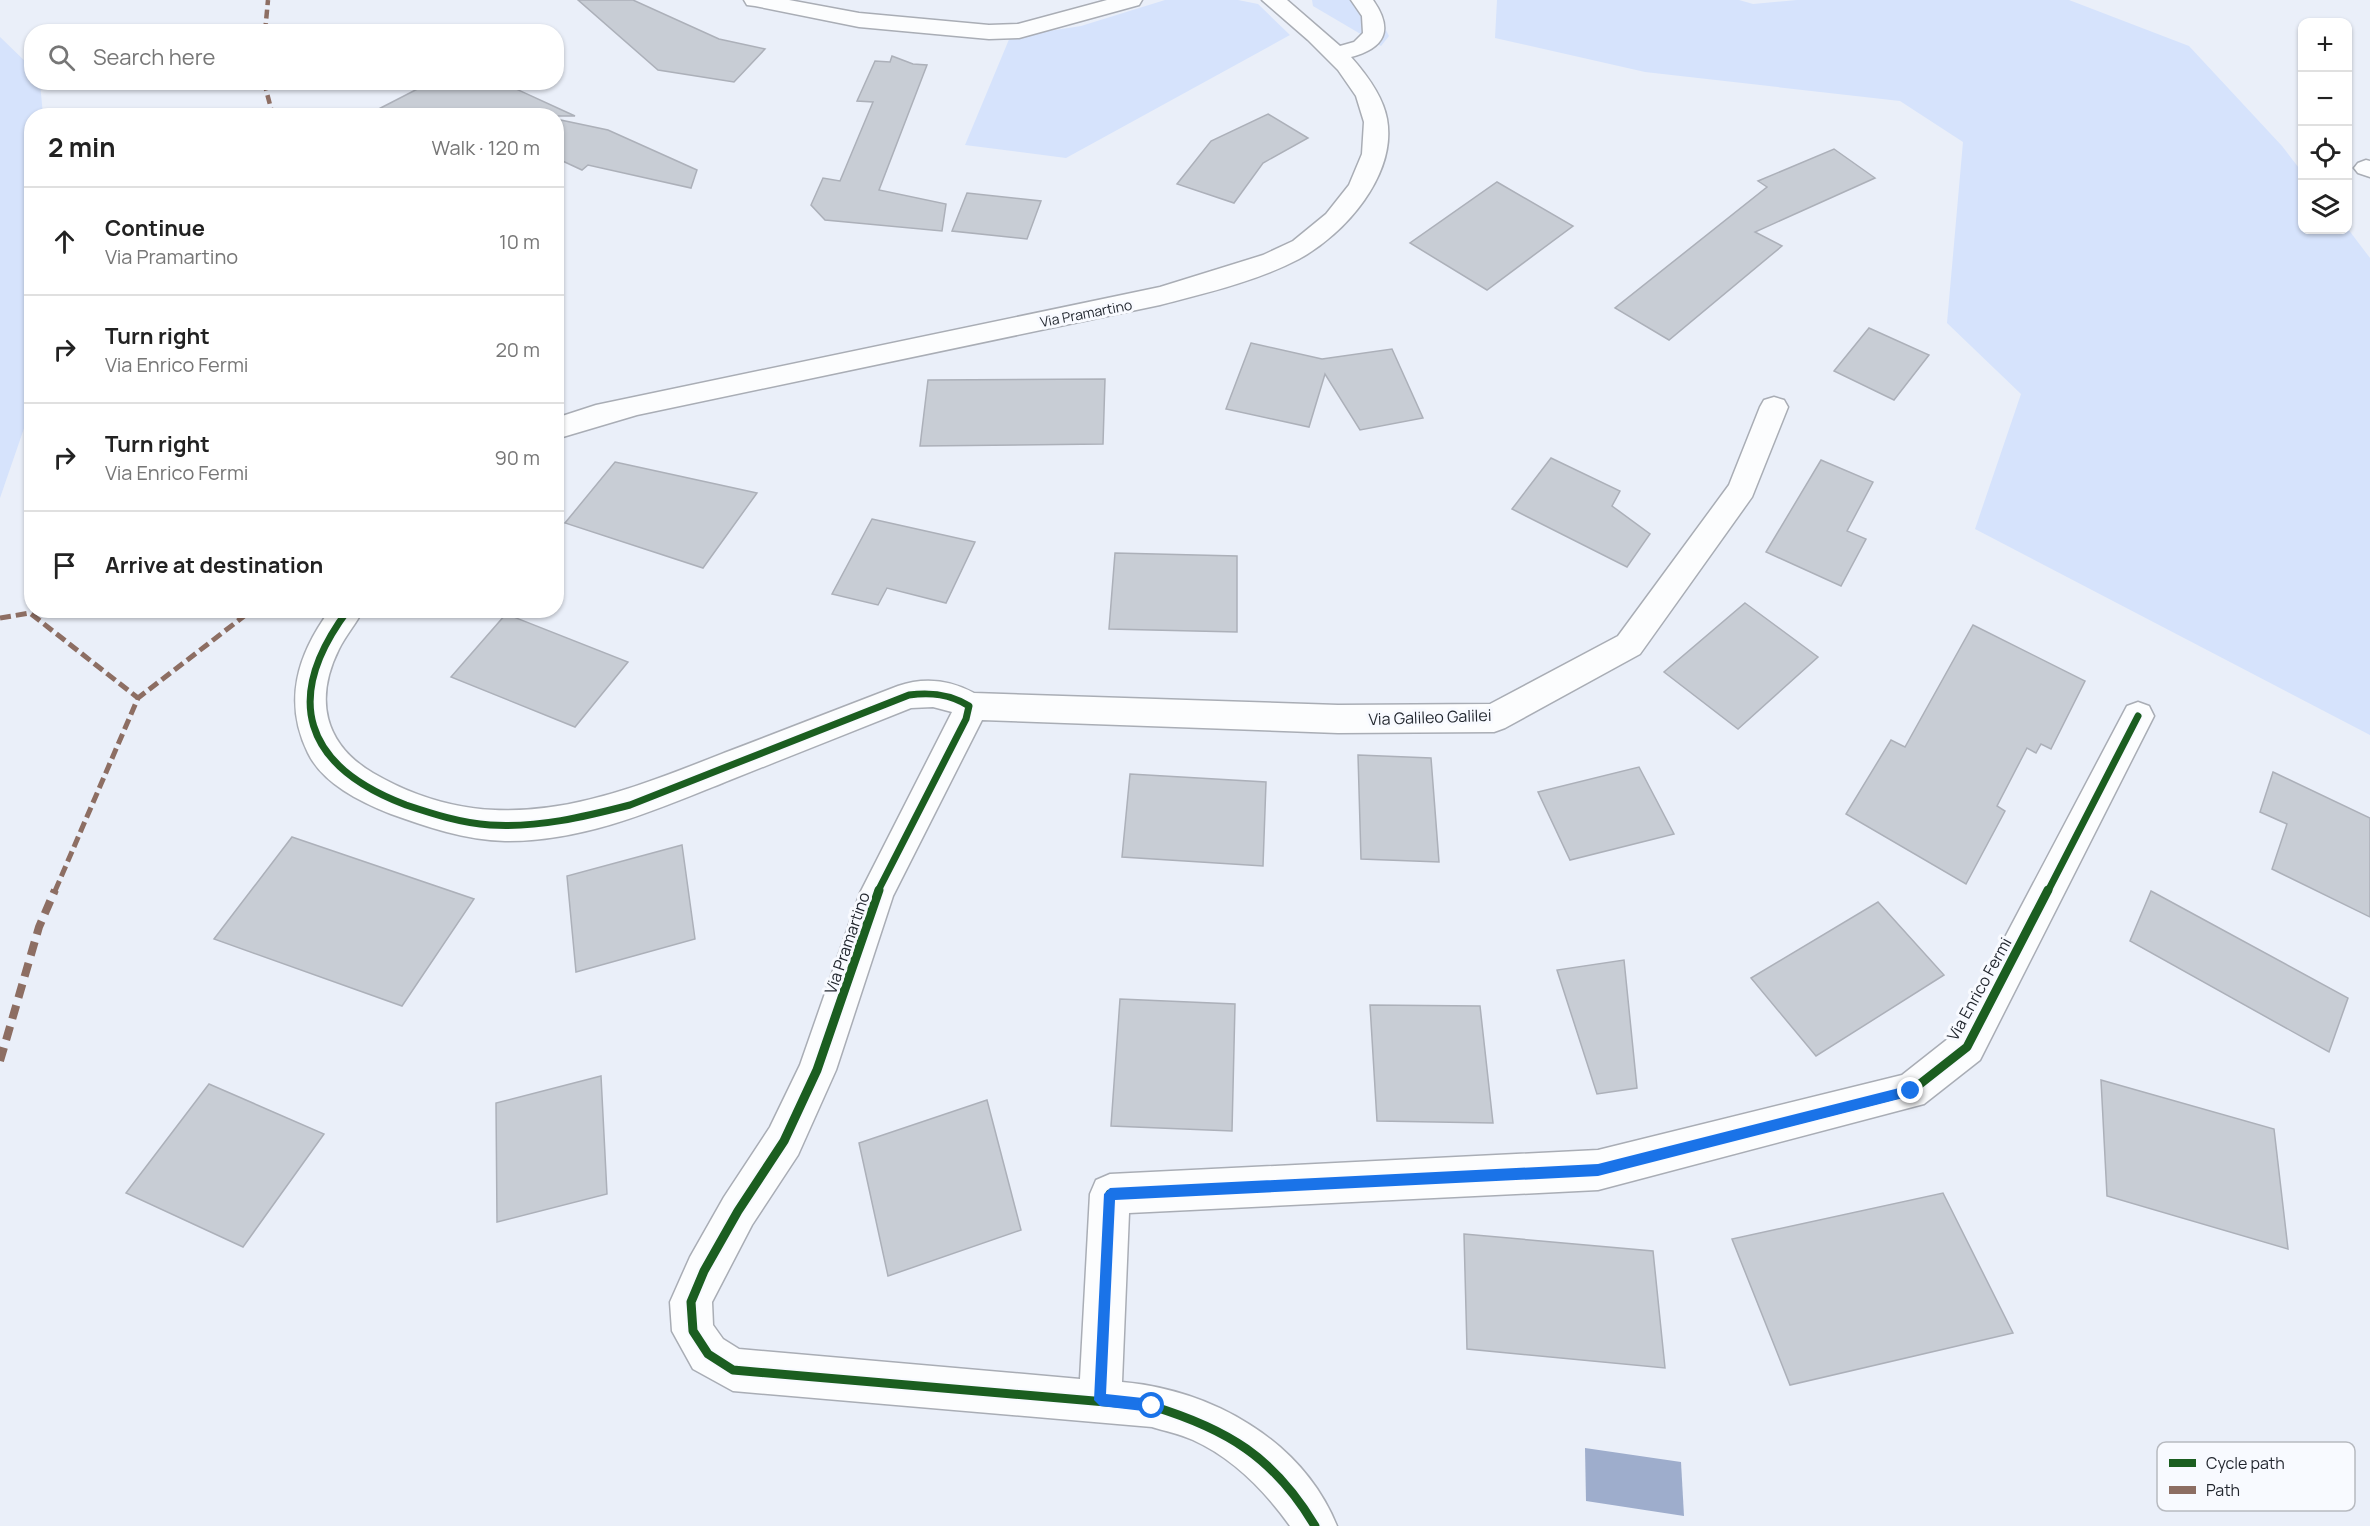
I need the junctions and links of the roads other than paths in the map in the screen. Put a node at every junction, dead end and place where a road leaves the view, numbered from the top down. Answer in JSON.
{"nodes":[{"id":1,"x":755,"y":0,"type":"edge"},
{"id":2,"x":918,"y":0,"type":"edge"},
{"id":3,"x":1131,"y":0,"type":"edge"},
{"id":4,"x":1273,"y":0,"type":"edge"},
{"id":5,"x":1362,"y":0,"type":"edge"},
{"id":6,"x":921,"y":27,"type":"junction"},
{"id":7,"x":1335,"y":54,"type":"junction"},
{"id":8,"x":1774,"y":407,"type":"dead end"},
{"id":9,"x":564,"y":427,"type":"edge"},
{"id":10,"x":343,"y":618,"type":"edge"},
{"id":11,"x":969,"y":706,"type":"junction"},
{"id":12,"x":2138,"y":716,"type":"dead end"},
{"id":13,"x":1100,"y":1400,"type":"junction"},
{"id":14,"x":1315,"y":1526,"type":"edge"}],
"edges":[{"from":1,"to":6,"type":"street"},
{"from":2,"to":6,"type":"street"},
{"from":3,"to":6,"type":"street"},
{"from":4,"to":7,"type":"street","name":"Via Pramartino"},
{"from":5,"to":7,"type":"street"},
{"from":7,"to":9,"type":"street","name":"Via Pramartino"},
{"from":8,"to":11,"type":"street","name":"Via Galileo Galilei"},
{"from":10,"to":11,"type":"street"},
{"from":11,"to":13,"type":"street","name":"Via Pramartino"},
{"from":12,"to":13,"type":"street","name":"Via Enrico Fermi"},
{"from":13,"to":14,"type":"street","name":"Via Pramartino"}]}
